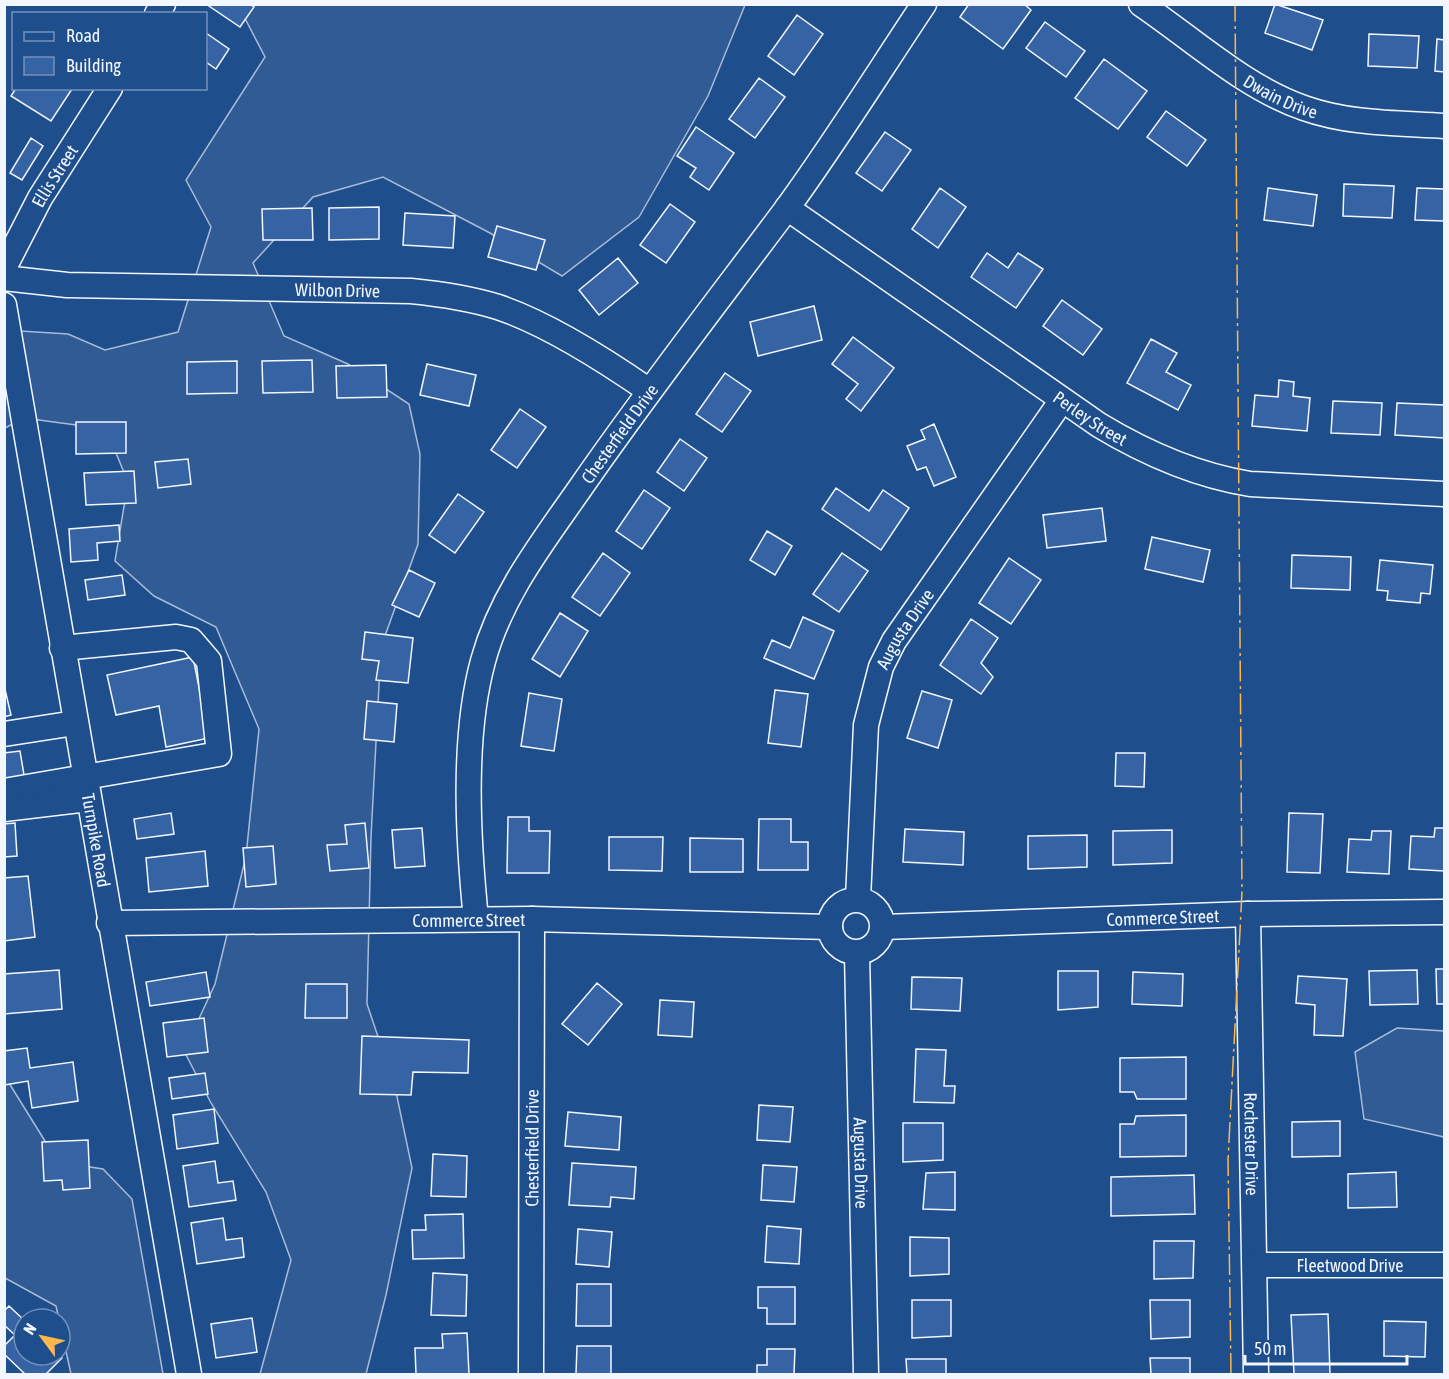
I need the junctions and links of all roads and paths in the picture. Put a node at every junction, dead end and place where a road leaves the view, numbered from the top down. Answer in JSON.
{"nodes":[{"id":1,"x":924,"y":4,"type":"edge"},
{"id":2,"x":1141,"y":4,"type":"edge"},
{"id":3,"x":109,"y":90,"type":"edge"},
{"id":4,"x":1444,"y":126,"type":"edge"},
{"id":5,"x":787,"y":208,"type":"junction"},
{"id":6,"x":4,"y":268,"type":"edge"},
{"id":7,"x":4,"y":278,"type":"edge"},
{"id":8,"x":4,"y":305,"type":"edge"},
{"id":9,"x":648,"y":390,"type":"junction"},
{"id":10,"x":1062,"y":400,"type":"junction"},
{"id":11,"x":1444,"y":494,"type":"edge"},
{"id":12,"x":63,"y":648,"type":"junction"},
{"id":13,"x":75,"y":723,"type":"junction"},
{"id":14,"x":4,"y":734,"type":"edge"},
{"id":15,"x":87,"y":788,"type":"junction"},
{"id":16,"x":4,"y":791,"type":"edge"},
{"id":17,"x":4,"y":809,"type":"edge"},
{"id":18,"x":858,"y":900,"type":"junction"},
{"id":19,"x":1444,"y":912,"type":"edge"},
{"id":20,"x":1248,"y":914,"type":"junction"},
{"id":21,"x":476,"y":919,"type":"junction"},
{"id":22,"x":532,"y":920,"type":"junction"},
{"id":23,"x":109,"y":923,"type":"junction"},
{"id":24,"x":830,"y":927,"type":"junction"},
{"id":25,"x":883,"y":927,"type":"junction"},
{"id":26,"x":857,"y":953,"type":"junction"},
{"id":27,"x":1256,"y":1265,"type":"junction"},
{"id":28,"x":1444,"y":1265,"type":"edge"},
{"id":29,"x":189,"y":1374,"type":"edge"},
{"id":30,"x":531,"y":1374,"type":"edge"},
{"id":31,"x":866,"y":1374,"type":"edge"},
{"id":32,"x":1256,"y":1374,"type":"edge"}],
"edges":[{"from":1,"to":5,"type":"street","name":"Chesterfield Drive"},
{"from":2,"to":4,"type":"street","name":"Dwain Drive"},
{"from":3,"to":6,"type":"street","name":"Ellis Street"},
{"from":5,"to":9,"type":"street","name":"Chesterfield Drive"},
{"from":5,"to":10,"type":"street","name":"Perley Street"},
{"from":7,"to":9,"type":"street","name":"Wilbon Drive"},
{"from":8,"to":12,"type":"street","name":"Turnpike Road"},
{"from":9,"to":21,"type":"street","name":"Chesterfield Drive"},
{"from":10,"to":11,"type":"street","name":"Perley Street"},
{"from":10,"to":18,"type":"street","name":"Augusta Drive"},
{"from":12,"to":13,"type":"street","name":"Turnpike Road"},
{"from":12,"to":15,"type":"street"},
{"from":13,"to":14,"type":"street"},
{"from":13,"to":15,"type":"street","name":"Turnpike Road"},
{"from":15,"to":16,"type":"street"},
{"from":15,"to":17,"type":"street"},
{"from":15,"to":23,"type":"street","name":"Turnpike Road"},
{"from":18,"to":24,"type":"street"},
{"from":18,"to":25,"type":"street"},
{"from":19,"to":20,"type":"street","name":"Commerce Street"},
{"from":20,"to":25,"type":"street","name":"Commerce Street"},
{"from":20,"to":27,"type":"street","name":"Rochester Drive"},
{"from":21,"to":22,"type":"street","name":"Commerce Street"},
{"from":21,"to":23,"type":"street","name":"Commerce Street"},
{"from":22,"to":24,"type":"street","name":"Commerce Street"},
{"from":22,"to":30,"type":"street","name":"Chesterfield Drive"},
{"from":23,"to":29,"type":"street","name":"Turnpike Road"},
{"from":24,"to":26,"type":"street"},
{"from":25,"to":26,"type":"street"},
{"from":26,"to":31,"type":"street","name":"Augusta Drive"},
{"from":27,"to":28,"type":"street","name":"Fleetwood Drive"},
{"from":27,"to":32,"type":"street","name":"Rochester Drive"}]}
